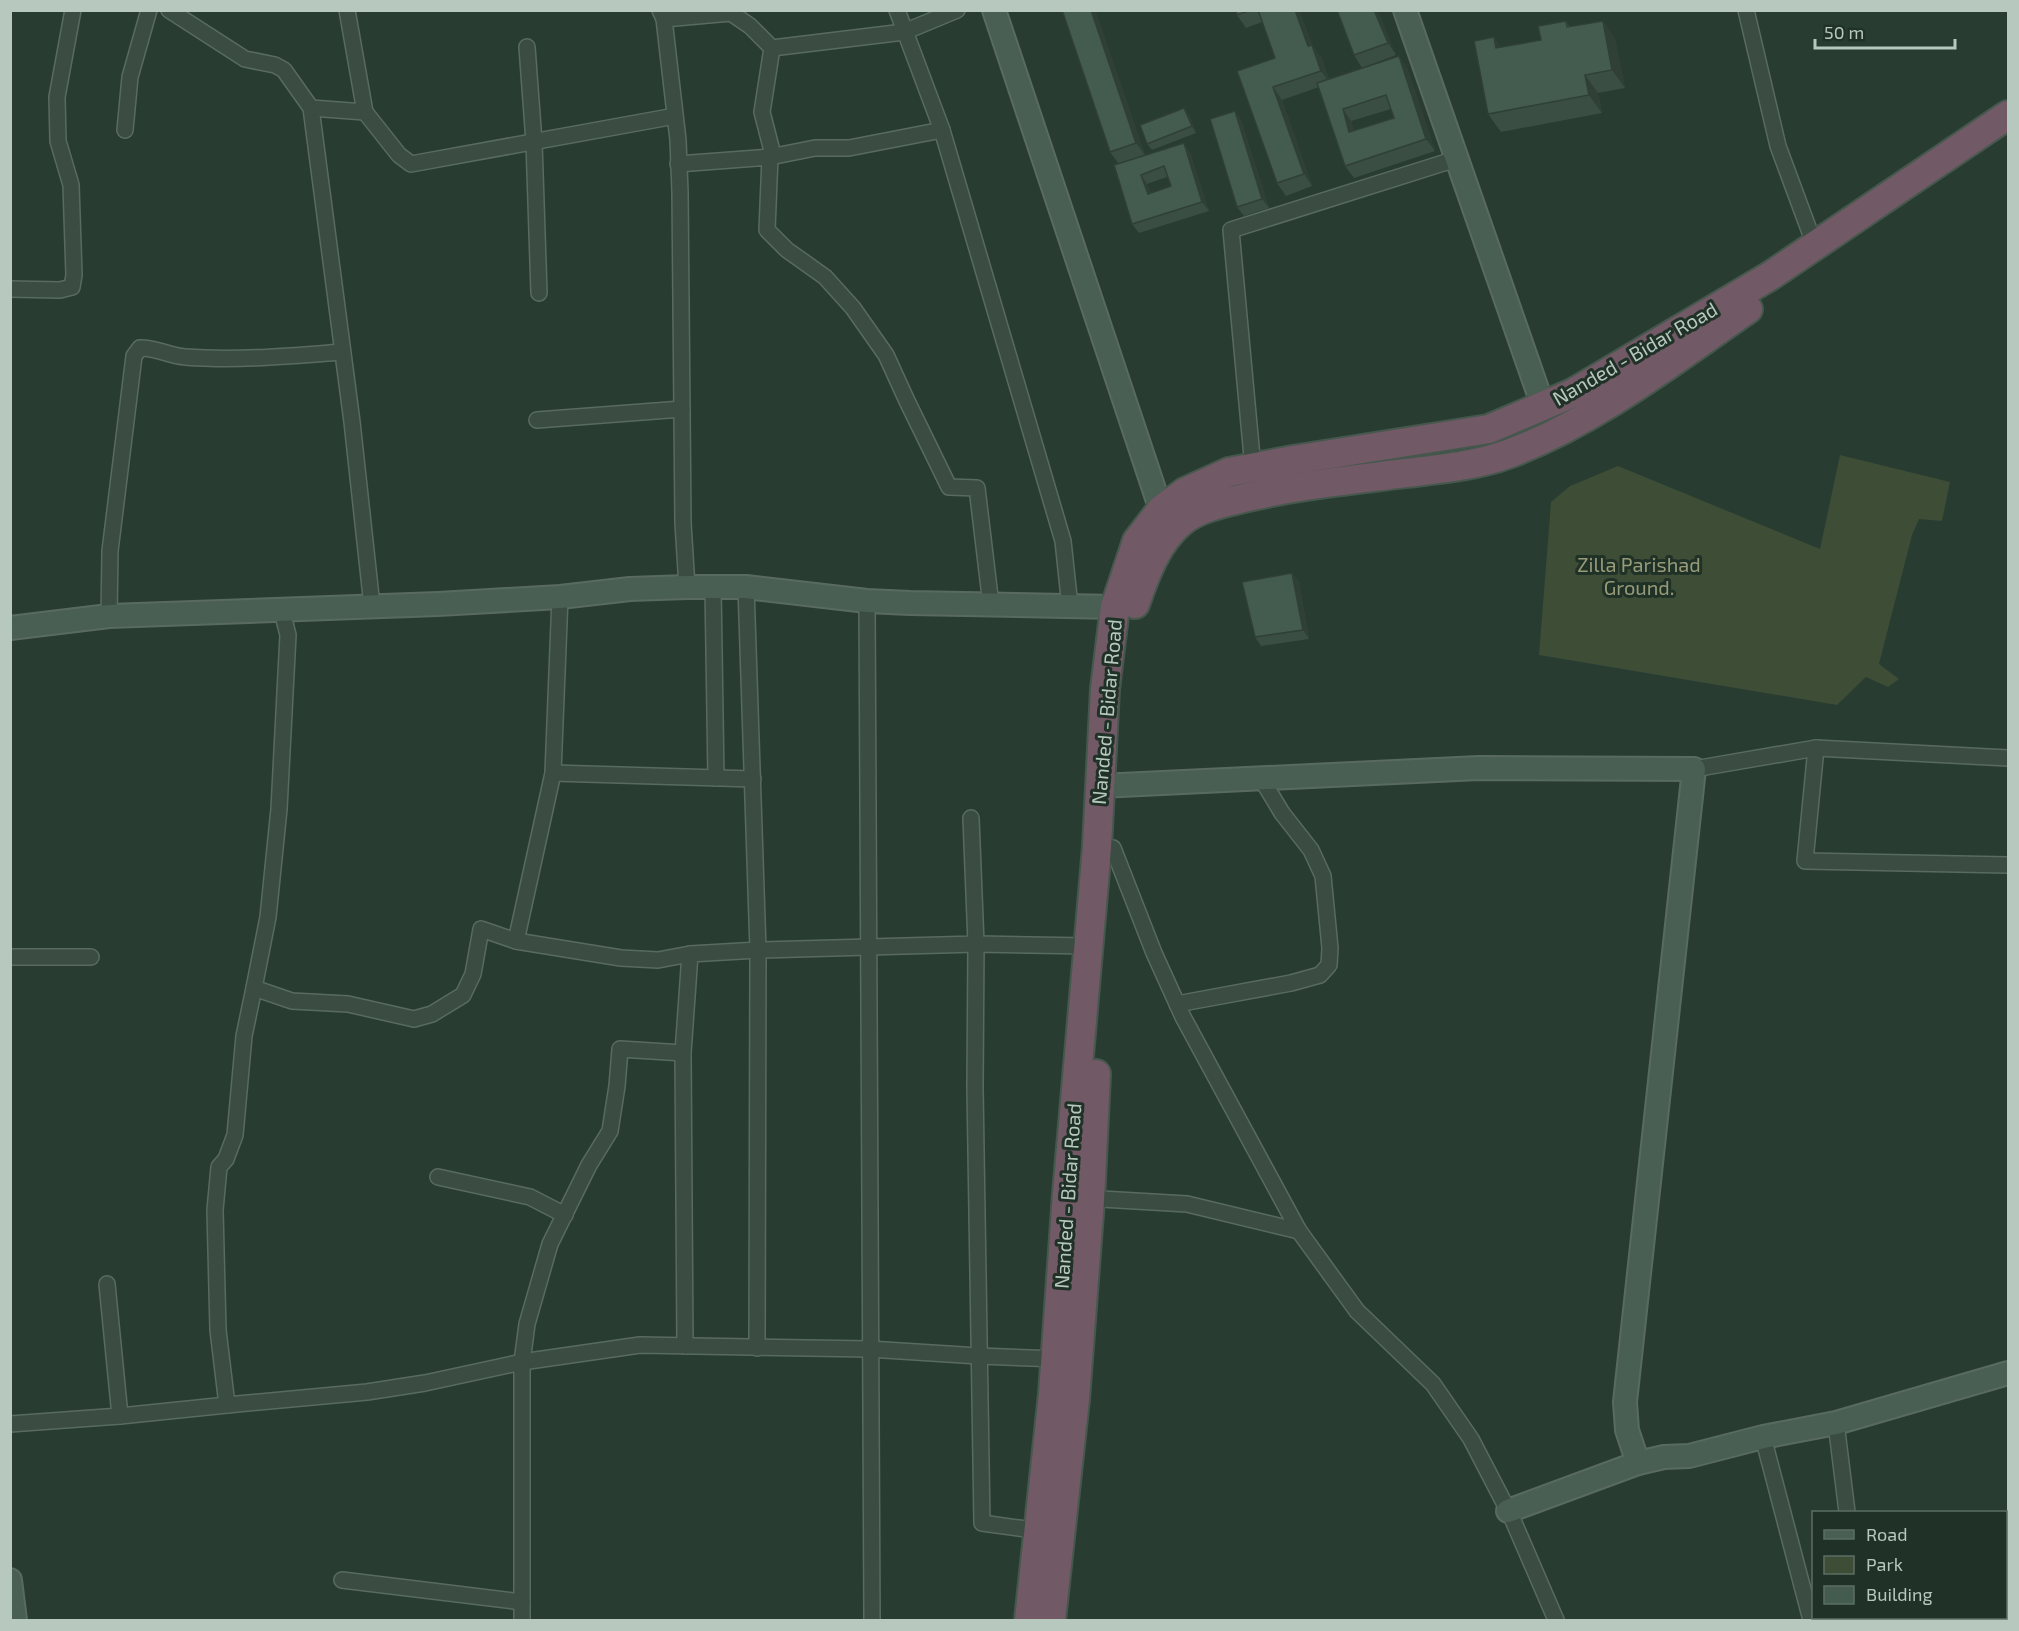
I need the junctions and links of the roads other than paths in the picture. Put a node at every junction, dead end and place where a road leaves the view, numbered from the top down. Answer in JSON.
{"nodes":[{"id":1,"x":73,"y":10,"type":"edge"},
{"id":2,"x":148,"y":10,"type":"edge"},
{"id":3,"x":169,"y":10,"type":"edge"},
{"id":4,"x":347,"y":10,"type":"edge"},
{"id":5,"x":897,"y":10,"type":"edge"},
{"id":6,"x":957,"y":10,"type":"edge"},
{"id":7,"x":994,"y":10,"type":"edge"},
{"id":8,"x":1405,"y":10,"type":"edge"},
{"id":9,"x":1746,"y":10,"type":"edge"},
{"id":10,"x":662,"y":15,"type":"edge"},
{"id":11,"x":904,"y":32,"type":"junction"},
{"id":12,"x":527,"y":47,"type":"dead end"},
{"id":13,"x":772,"y":48,"type":"junction"},
{"id":14,"x":311,"y":108,"type":"junction"},
{"id":15,"x":365,"y":112,"type":"junction"},
{"id":16,"x":2008,"y":115,"type":"edge"},
{"id":17,"x":675,"y":116,"type":"junction"},
{"id":18,"x":124,"y":130,"type":"dead end"},
{"id":19,"x":942,"y":130,"type":"junction"},
{"id":20,"x":2008,"y":133,"type":"edge"},
{"id":21,"x":534,"y":142,"type":"junction"},
{"id":22,"x":770,"y":157,"type":"junction"},
{"id":23,"x":1456,"y":159,"type":"junction"},
{"id":24,"x":678,"y":164,"type":"junction"},
{"id":25,"x":1815,"y":246,"type":"junction"},
{"id":26,"x":10,"y":289,"type":"edge"},
{"id":27,"x":539,"y":293,"type":"dead end"},
{"id":28,"x":342,"y":352,"type":"junction"},
{"id":29,"x":1543,"y":406,"type":"junction"},
{"id":30,"x":682,"y":409,"type":"junction"},
{"id":31,"x":537,"y":420,"type":"dead end"},
{"id":32,"x":1253,"y":468,"type":"junction"},
{"id":33,"x":1161,"y":510,"type":"junction"},
{"id":34,"x":687,"y":587,"type":"junction"},
{"id":35,"x":713,"y":587,"type":"junction"},
{"id":36,"x":746,"y":587,"type":"junction"},
{"id":37,"x":560,"y":597,"type":"junction"},
{"id":38,"x":867,"y":601,"type":"junction"},
{"id":39,"x":991,"y":605,"type":"junction"},
{"id":40,"x":372,"y":606,"type":"junction"},
{"id":41,"x":1070,"y":607,"type":"junction"},
{"id":42,"x":1115,"y":607,"type":"junction"},
{"id":43,"x":282,"y":611,"type":"junction"},
{"id":44,"x":109,"y":616,"type":"junction"},
{"id":45,"x":10,"y":628,"type":"edge"},
{"id":46,"x":1816,"y":748,"type":"junction"},
{"id":47,"x":2008,"y":758,"type":"edge"},
{"id":48,"x":1694,"y":769,"type":"junction"},
{"id":49,"x":553,"y":773,"type":"junction"},
{"id":50,"x":716,"y":778,"type":"junction"},
{"id":51,"x":1261,"y":778,"type":"junction"},
{"id":52,"x":753,"y":779,"type":"junction"},
{"id":53,"x":1108,"y":786,"type":"junction"},
{"id":54,"x":970,"y":818,"type":"dead end"},
{"id":55,"x":1113,"y":848,"type":"junction"},
{"id":56,"x":2008,"y":865,"type":"edge"},
{"id":57,"x":516,"y":941,"type":"junction"},
{"id":58,"x":976,"y":944,"type":"junction"},
{"id":59,"x":1088,"y":946,"type":"junction"},
{"id":60,"x":866,"y":947,"type":"junction"},
{"id":61,"x":758,"y":950,"type":"junction"},
{"id":62,"x":690,"y":954,"type":"junction"},
{"id":63,"x":10,"y":957,"type":"edge"},
{"id":64,"x":91,"y":957,"type":"dead end"},
{"id":65,"x":254,"y":988,"type":"junction"},
{"id":66,"x":1177,"y":1004,"type":"junction"},
{"id":67,"x":683,"y":1053,"type":"junction"},
{"id":68,"x":438,"y":1177,"type":"dead end"},
{"id":69,"x":1078,"y":1197,"type":"junction"},
{"id":70,"x":565,"y":1215,"type":"junction"},
{"id":71,"x":1299,"y":1231,"type":"junction"},
{"id":72,"x":107,"y":1284,"type":"dead end"},
{"id":73,"x":685,"y":1346,"type":"junction"},
{"id":74,"x":757,"y":1348,"type":"junction"},
{"id":75,"x":869,"y":1349,"type":"junction"},
{"id":76,"x":979,"y":1356,"type":"junction"},
{"id":77,"x":1067,"y":1359,"type":"junction"},
{"id":78,"x":522,"y":1362,"type":"junction"},
{"id":79,"x":2008,"y":1373,"type":"edge"},
{"id":80,"x":227,"y":1404,"type":"junction"},
{"id":81,"x":120,"y":1416,"type":"junction"},
{"id":82,"x":1836,"y":1423,"type":"junction"},
{"id":83,"x":10,"y":1424,"type":"edge"},
{"id":84,"x":1763,"y":1437,"type":"junction"},
{"id":85,"x":1638,"y":1463,"type":"junction"},
{"id":86,"x":1508,"y":1511,"type":"junction"},
{"id":87,"x":1847,"y":1511,"type":"edge"},
{"id":88,"x":1040,"y":1531,"type":"junction"},
{"id":89,"x":10,"y":1580,"type":"edge"},
{"id":90,"x":342,"y":1580,"type":"dead end"},
{"id":91,"x":522,"y":1602,"type":"junction"},
{"id":92,"x":13,"y":1616,"type":"edge"},
{"id":93,"x":522,"y":1620,"type":"edge"},
{"id":94,"x":872,"y":1620,"type":"edge"},
{"id":95,"x":1029,"y":1620,"type":"edge"},
{"id":96,"x":1051,"y":1620,"type":"edge"},
{"id":97,"x":1556,"y":1620,"type":"edge"},
{"id":98,"x":1811,"y":1620,"type":"edge"}],
"edges":[{"from":1,"to":26,"type":"street"},
{"from":2,"to":18,"type":"street"},
{"from":3,"to":14,"type":"street"},
{"from":4,"to":15,"type":"street"},
{"from":5,"to":11,"type":"street"},
{"from":6,"to":11,"type":"street"},
{"from":7,"to":33,"type":"street"},
{"from":8,"to":23,"type":"street"},
{"from":9,"to":25,"type":"street"},
{"from":10,"to":13,"type":"street"},
{"from":10,"to":17,"type":"street"},
{"from":11,"to":13,"type":"street"},
{"from":11,"to":19,"type":"street"},
{"from":12,"to":21,"type":"street"},
{"from":13,"to":22,"type":"street"},
{"from":14,"to":15,"type":"street"},
{"from":14,"to":28,"type":"street"},
{"from":15,"to":21,"type":"street"},
{"from":16,"to":25,"type":"highway","name":"Nanded - Bidar Road"},
{"from":17,"to":21,"type":"street"},
{"from":17,"to":24,"type":"street"},
{"from":19,"to":22,"type":"street"},
{"from":19,"to":41,"type":"street"},
{"from":20,"to":53,"type":"highway","name":"Nanded - Bidar Road"},
{"from":21,"to":27,"type":"street"},
{"from":22,"to":24,"type":"street"},
{"from":22,"to":39,"type":"street"},
{"from":23,"to":29,"type":"street"},
{"from":23,"to":32,"type":"street"},
{"from":24,"to":30,"type":"street"},
{"from":25,"to":29,"type":"highway","name":"Nanded - Bidar Road"},
{"from":28,"to":40,"type":"street"},
{"from":28,"to":44,"type":"street"},
{"from":29,"to":32,"type":"highway","name":"Nanded - Bidar Road"},
{"from":30,"to":31,"type":"street"},
{"from":30,"to":34,"type":"street"},
{"from":32,"to":33,"type":"highway","name":"Nanded - Bidar Road"},
{"from":33,"to":42,"type":"highway","name":"Nanded - Bidar Road"},
{"from":34,"to":35,"type":"street"},
{"from":34,"to":37,"type":"street"},
{"from":35,"to":36,"type":"street"},
{"from":35,"to":50,"type":"street"},
{"from":36,"to":38,"type":"street"},
{"from":36,"to":52,"type":"street"},
{"from":37,"to":40,"type":"street"},
{"from":37,"to":49,"type":"street"},
{"from":38,"to":39,"type":"street"},
{"from":38,"to":60,"type":"street"},
{"from":39,"to":41,"type":"street"},
{"from":40,"to":43,"type":"street"},
{"from":41,"to":42,"type":"street"},
{"from":42,"to":53,"type":"highway","name":"Nanded - Bidar Road"},
{"from":43,"to":44,"type":"street"},
{"from":43,"to":65,"type":"street"},
{"from":44,"to":45,"type":"street"},
{"from":46,"to":47,"type":"street"},
{"from":46,"to":48,"type":"street"},
{"from":46,"to":56,"type":"street"},
{"from":48,"to":51,"type":"street"},
{"from":48,"to":85,"type":"street"},
{"from":49,"to":50,"type":"street"},
{"from":49,"to":57,"type":"street"},
{"from":50,"to":52,"type":"street"},
{"from":51,"to":53,"type":"street"},
{"from":51,"to":66,"type":"street"},
{"from":52,"to":61,"type":"street"},
{"from":53,"to":55,"type":"highway","name":"Nanded - Bidar Road"},
{"from":53,"to":59,"type":"highway","name":"Nanded - Bidar Road"},
{"from":54,"to":58,"type":"street"},
{"from":55,"to":66,"type":"street"},
{"from":55,"to":69,"type":"highway","name":"Nanded - Bidar Road"},
{"from":57,"to":62,"type":"street"},
{"from":57,"to":65,"type":"street"},
{"from":58,"to":59,"type":"street"},
{"from":58,"to":60,"type":"street"},
{"from":58,"to":76,"type":"street"},
{"from":59,"to":69,"type":"highway","name":"Nanded - Bidar Road"},
{"from":60,"to":61,"type":"street"},
{"from":60,"to":75,"type":"street"},
{"from":61,"to":62,"type":"street"},
{"from":61,"to":74,"type":"street"},
{"from":62,"to":67,"type":"street"},
{"from":63,"to":64,"type":"street"},
{"from":65,"to":80,"type":"street"},
{"from":66,"to":71,"type":"street"},
{"from":67,"to":70,"type":"street"},
{"from":67,"to":73,"type":"street"},
{"from":68,"to":70,"type":"street"},
{"from":69,"to":71,"type":"street"},
{"from":69,"to":77,"type":"highway","name":"Nanded - Bidar Road"},
{"from":70,"to":78,"type":"street"},
{"from":71,"to":86,"type":"street"},
{"from":72,"to":81,"type":"street"},
{"from":73,"to":74,"type":"street"},
{"from":73,"to":78,"type":"street"},
{"from":74,"to":75,"type":"street"},
{"from":75,"to":76,"type":"street"},
{"from":75,"to":94,"type":"street"},
{"from":76,"to":77,"type":"street"},
{"from":76,"to":88,"type":"street"},
{"from":77,"to":88,"type":"highway","name":"Nanded - Bidar Road"},
{"from":77,"to":96,"type":"highway","name":"Nanded - Bidar Road"},
{"from":78,"to":80,"type":"street"},
{"from":78,"to":91,"type":"street"},
{"from":79,"to":82,"type":"street"},
{"from":80,"to":81,"type":"street"},
{"from":81,"to":83,"type":"street"},
{"from":82,"to":84,"type":"street"},
{"from":82,"to":87,"type":"street"},
{"from":84,"to":85,"type":"street"},
{"from":84,"to":98,"type":"street"},
{"from":85,"to":86,"type":"street"},
{"from":86,"to":97,"type":"street"},
{"from":88,"to":95,"type":"highway","name":"Nanded - Bidar Road"},
{"from":89,"to":92,"type":"street"},
{"from":90,"to":91,"type":"street"},
{"from":91,"to":93,"type":"street"}]}
